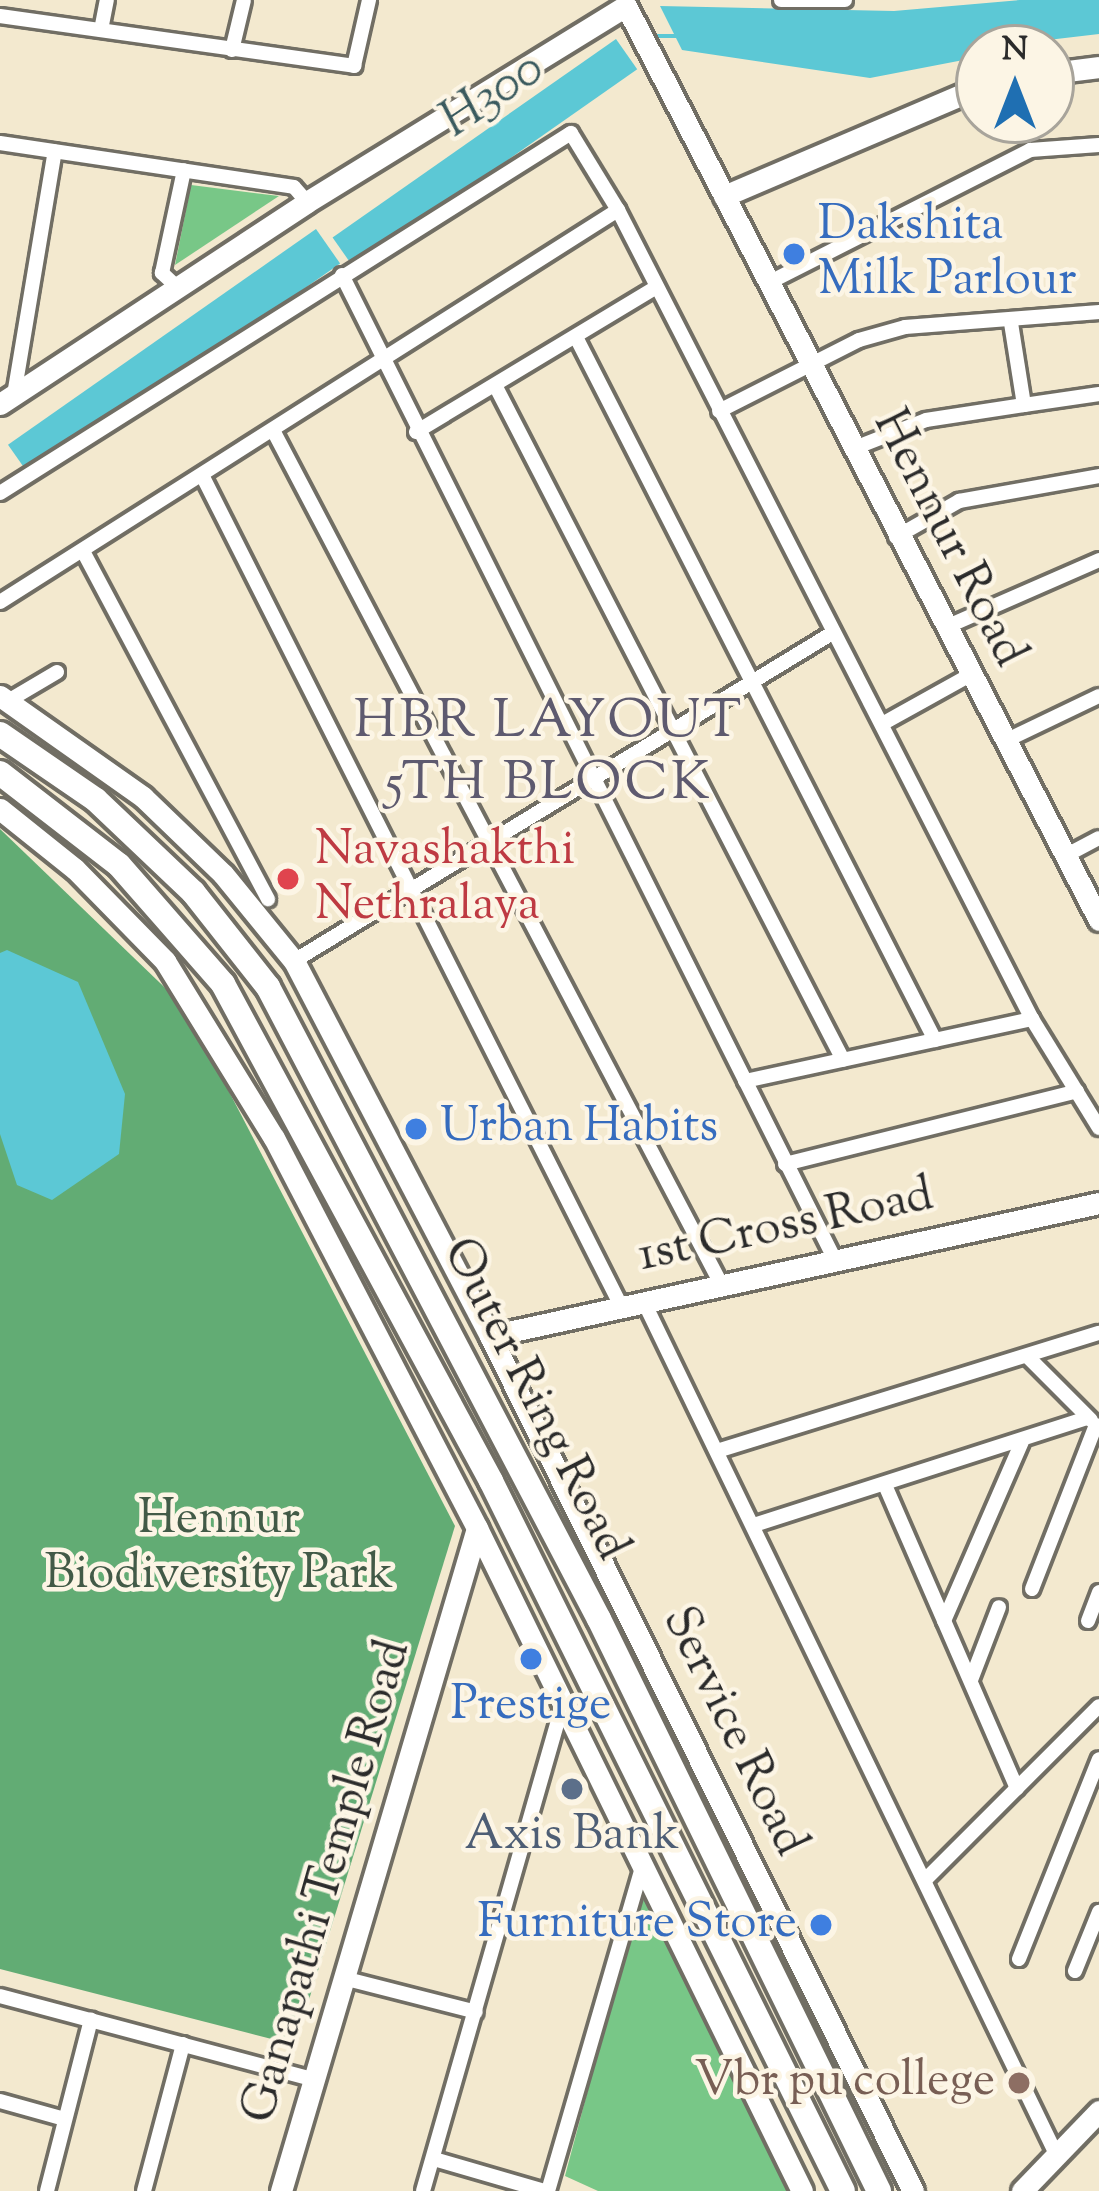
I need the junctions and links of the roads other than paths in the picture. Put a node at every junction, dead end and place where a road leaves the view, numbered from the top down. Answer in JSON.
{"nodes":[{"id":1,"x":8,"y":0,"type":"edge"},
{"id":2,"x":107,"y":0,"type":"edge"},
{"id":3,"x":244,"y":0,"type":"edge"},
{"id":4,"x":369,"y":0,"type":"edge"},
{"id":5,"x":781,"y":0,"type":"edge"},
{"id":6,"x":845,"y":0,"type":"edge"},
{"id":7,"x":2,"y":16,"type":"edge"},
{"id":8,"x":101,"y":30,"type":"junction"},
{"id":9,"x":232,"y":50,"type":"junction"},
{"id":10,"x":955,"y":97,"type":"edge"},
{"id":11,"x":0,"y":143,"type":"edge"},
{"id":12,"x":1099,"y":145,"type":"edge"},
{"id":13,"x":55,"y":151,"type":"junction"},
{"id":14,"x":184,"y":170,"type":"junction"},
{"id":15,"x":724,"y":196,"type":"junction"},
{"id":16,"x":307,"y":202,"type":"junction"},
{"id":17,"x":618,"y":210,"type":"junction"},
{"id":18,"x":342,"y":274,"type":"junction"},
{"id":19,"x":770,"y":282,"type":"junction"},
{"id":20,"x":177,"y":287,"type":"junction"},
{"id":21,"x":655,"y":288,"type":"junction"},
{"id":22,"x":1099,"y":312,"type":"edge"},
{"id":23,"x":1011,"y":323,"type":"junction"},
{"id":24,"x":578,"y":341,"type":"junction"},
{"id":25,"x":812,"y":362,"type":"junction"},
{"id":26,"x":385,"y":364,"type":"junction"},
{"id":27,"x":496,"y":387,"type":"junction"},
{"id":28,"x":1099,"y":394,"type":"edge"},
{"id":29,"x":7,"y":399,"type":"edge"},
{"id":30,"x":1024,"y":405,"type":"junction"},
{"id":31,"x":719,"y":411,"type":"junction"},
{"id":32,"x":416,"y":432,"type":"junction"},
{"id":33,"x":275,"y":434,"type":"junction"},
{"id":34,"x":852,"y":449,"type":"junction"},
{"id":35,"x":1099,"y":476,"type":"edge"},
{"id":36,"x":204,"y":478,"type":"junction"},
{"id":37,"x":0,"y":493,"type":"edge"},
{"id":38,"x":896,"y":537,"type":"junction"},
{"id":39,"x":85,"y":555,"type":"junction"},
{"id":40,"x":1099,"y":560,"type":"edge"},
{"id":41,"x":0,"y":602,"type":"edge"},
{"id":42,"x":946,"y":627,"type":"junction"},
{"id":43,"x":834,"y":632,"type":"junction"},
{"id":44,"x":57,"y":671,"type":"dead end"},
{"id":45,"x":970,"y":675,"type":"junction"},
{"id":46,"x":757,"y":679,"type":"junction"},
{"id":47,"x":1099,"y":696,"type":"edge"},
{"id":48,"x":4,"y":698,"type":"edge"},
{"id":49,"x":882,"y":724,"type":"junction"},
{"id":50,"x":673,"y":730,"type":"junction"},
{"id":51,"x":0,"y":734,"type":"edge"},
{"id":52,"x":1005,"y":741,"type":"junction"},
{"id":53,"x":0,"y":772,"type":"edge"},
{"id":54,"x":590,"y":781,"type":"junction"},
{"id":55,"x":0,"y":809,"type":"edge"},
{"id":56,"x":1099,"y":838,"type":"edge"},
{"id":57,"x":486,"y":844,"type":"junction"},
{"id":58,"x":237,"y":849,"type":"junction"},
{"id":59,"x":1065,"y":856,"type":"junction"},
{"id":60,"x":223,"y":874,"type":"junction"},
{"id":61,"x":408,"y":892,"type":"junction"},
{"id":62,"x":268,"y":899,"type":"dead end"},
{"id":63,"x":1099,"y":920,"type":"edge"},
{"id":64,"x":293,"y":961,"type":"junction"},
{"id":65,"x":1032,"y":1019,"type":"junction"},
{"id":66,"x":935,"y":1040,"type":"junction"},
{"id":67,"x":844,"y":1060,"type":"junction"},
{"id":68,"x":745,"y":1081,"type":"junction"},
{"id":69,"x":1077,"y":1091,"type":"junction"},
{"id":70,"x":1099,"y":1128,"type":"edge"},
{"id":71,"x":785,"y":1164,"type":"junction"},
{"id":72,"x":1099,"y":1203,"type":"edge"},
{"id":73,"x":835,"y":1260,"type":"junction"},
{"id":74,"x":720,"y":1282,"type":"junction"},
{"id":75,"x":632,"y":1303,"type":"junction"},
{"id":76,"x":1099,"y":1334,"type":"edge"},
{"id":77,"x":490,"y":1336,"type":"junction"},
{"id":78,"x":1028,"y":1357,"type":"junction"},
{"id":79,"x":1094,"y":1424,"type":"edge"},
{"id":80,"x":1022,"y":1442,"type":"junction"},
{"id":81,"x":717,"y":1451,"type":"junction"},
{"id":82,"x":885,"y":1485,"type":"junction"},
{"id":83,"x":754,"y":1525,"type":"junction"},
{"id":84,"x":477,"y":1528,"type":"junction"},
{"id":85,"x":1032,"y":1589,"type":"dead end"},
{"id":86,"x":1099,"y":1592,"type":"edge"},
{"id":87,"x":999,"y":1607,"type":"dead end"},
{"id":88,"x":944,"y":1621,"type":"junction"},
{"id":89,"x":1088,"y":1621,"type":"dead end"},
{"id":90,"x":971,"y":1680,"type":"junction"},
{"id":91,"x":563,"y":1702,"type":"junction"},
{"id":92,"x":1094,"y":1712,"type":"edge"},
{"id":93,"x":1099,"y":1731,"type":"edge"},
{"id":94,"x":1099,"y":1759,"type":"edge"},
{"id":95,"x":1017,"y":1788,"type":"junction"},
{"id":96,"x":644,"y":1864,"type":"junction"},
{"id":97,"x":927,"y":1878,"type":"junction"},
{"id":98,"x":1099,"y":1912,"type":"edge"},
{"id":99,"x":1019,"y":1959,"type":"dead end"},
{"id":100,"x":1075,"y":1972,"type":"dead end"},
{"id":101,"x":343,"y":1978,"type":"junction"},
{"id":102,"x":0,"y":1996,"type":"edge"},
{"id":103,"x":476,"y":2012,"type":"junction"},
{"id":104,"x":91,"y":2020,"type":"junction"},
{"id":105,"x":183,"y":2044,"type":"junction"},
{"id":106,"x":313,"y":2079,"type":"junction"},
{"id":107,"x":0,"y":2101,"type":"edge"},
{"id":108,"x":1099,"y":2110,"type":"edge"},
{"id":109,"x":65,"y":2119,"type":"junction"},
{"id":110,"x":1056,"y":2154,"type":"junction"},
{"id":111,"x":434,"y":2159,"type":"junction"},
{"id":112,"x":47,"y":2191,"type":"edge"},
{"id":113,"x":144,"y":2191,"type":"edge"},
{"id":114,"x":281,"y":2191,"type":"edge"},
{"id":115,"x":423,"y":2191,"type":"edge"},
{"id":116,"x":546,"y":2191,"type":"edge"},
{"id":117,"x":802,"y":2191,"type":"edge"},
{"id":118,"x":843,"y":2191,"type":"edge"},
{"id":119,"x":879,"y":2191,"type":"edge"},
{"id":120,"x":913,"y":2191,"type":"edge"},
{"id":121,"x":1022,"y":2191,"type":"edge"}],
"edges":[{"from":1,"to":7,"type":"street"},
{"from":2,"to":8,"type":"street"},
{"from":3,"to":9,"type":"street"},
{"from":4,"to":9,"type":"street"},
{"from":5,"to":6,"type":"street"},
{"from":7,"to":8,"type":"street"},
{"from":8,"to":9,"type":"street"},
{"from":10,"to":15,"type":"street"},
{"from":11,"to":13,"type":"street"},
{"from":12,"to":19,"type":"street"},
{"from":13,"to":14,"type":"street"},
{"from":13,"to":29,"type":"street"},
{"from":14,"to":16,"type":"street"},
{"from":14,"to":20,"type":"street"},
{"from":15,"to":16,"type":"street","name":"Hennur Road"},
{"from":15,"to":19,"type":"street","name":"Hennur Road"},
{"from":16,"to":20,"type":"street"},
{"from":17,"to":18,"type":"street"},
{"from":17,"to":21,"type":"street"},
{"from":17,"to":26,"type":"street"},
{"from":18,"to":26,"type":"street"},
{"from":18,"to":37,"type":"street"},
{"from":19,"to":25,"type":"street","name":"Hennur Road"},
{"from":20,"to":29,"type":"street"},
{"from":21,"to":24,"type":"street"},
{"from":21,"to":31,"type":"street"},
{"from":22,"to":23,"type":"street"},
{"from":23,"to":25,"type":"street"},
{"from":23,"to":30,"type":"street"},
{"from":24,"to":27,"type":"street"},
{"from":24,"to":46,"type":"street"},
{"from":25,"to":31,"type":"street"},
{"from":25,"to":34,"type":"street","name":"Hennur Road"},
{"from":26,"to":32,"type":"street"},
{"from":26,"to":33,"type":"street"},
{"from":27,"to":32,"type":"street"},
{"from":27,"to":50,"type":"street"},
{"from":28,"to":30,"type":"street"},
{"from":30,"to":34,"type":"street"},
{"from":31,"to":43,"type":"street"},
{"from":32,"to":54,"type":"street"},
{"from":33,"to":36,"type":"street"},
{"from":33,"to":57,"type":"street"},
{"from":34,"to":38,"type":"street","name":"Hennur Road"},
{"from":35,"to":38,"type":"street"},
{"from":36,"to":39,"type":"street"},
{"from":36,"to":61,"type":"street"},
{"from":38,"to":42,"type":"street","name":"Hennur Road"},
{"from":39,"to":41,"type":"street"},
{"from":39,"to":58,"type":"street"},
{"from":40,"to":42,"type":"street"},
{"from":42,"to":45,"type":"street","name":"Hennur Road"},
{"from":43,"to":46,"type":"street"},
{"from":43,"to":49,"type":"street"},
{"from":44,"to":48,"type":"street"},
{"from":45,"to":49,"type":"street"},
{"from":45,"to":52,"type":"street","name":"Hennur Road"},
{"from":46,"to":50,"type":"street"},
{"from":46,"to":66,"type":"street"},
{"from":47,"to":52,"type":"street"},
{"from":48,"to":60,"type":"street","name":"Service Road"},
{"from":49,"to":65,"type":"street"},
{"from":50,"to":54,"type":"street"},
{"from":50,"to":67,"type":"street"},
{"from":51,"to":119,"type":"highway","name":"Outer Ring Road"},
{"from":52,"to":59,"type":"street","name":"Hennur Road"},
{"from":53,"to":118,"type":"highway","name":"Outer Ring Road"},
{"from":54,"to":57,"type":"street"},
{"from":54,"to":68,"type":"street"},
{"from":55,"to":84,"type":"street"},
{"from":56,"to":59,"type":"street"},
{"from":57,"to":61,"type":"street"},
{"from":57,"to":74,"type":"street"},
{"from":58,"to":60,"type":"street"},
{"from":58,"to":62,"type":"street"},
{"from":59,"to":63,"type":"street","name":"Hennur Road"},
{"from":60,"to":64,"type":"street","name":"Service Road"},
{"from":61,"to":64,"type":"street"},
{"from":61,"to":75,"type":"street"},
{"from":64,"to":77,"type":"street","name":"Service Road"},
{"from":65,"to":66,"type":"street"},
{"from":65,"to":69,"type":"street"},
{"from":66,"to":67,"type":"street"},
{"from":67,"to":68,"type":"street"},
{"from":68,"to":71,"type":"street"},
{"from":69,"to":70,"type":"street"},
{"from":69,"to":71,"type":"street"},
{"from":71,"to":73,"type":"street"},
{"from":72,"to":73,"type":"street","name":"1st Cross Road"},
{"from":73,"to":74,"type":"street","name":"1st Cross Road"},
{"from":74,"to":75,"type":"street","name":"1st Cross Road"},
{"from":75,"to":77,"type":"street","name":"1st Cross Road"},
{"from":75,"to":81,"type":"street"},
{"from":76,"to":78,"type":"street"},
{"from":77,"to":120,"type":"street","name":"Service Road"},
{"from":78,"to":79,"type":"street"},
{"from":78,"to":81,"type":"street"},
{"from":79,"to":80,"type":"street"},
{"from":79,"to":85,"type":"street"},
{"from":80,"to":82,"type":"street"},
{"from":80,"to":88,"type":"street"},
{"from":81,"to":83,"type":"street"},
{"from":82,"to":83,"type":"street"},
{"from":82,"to":88,"type":"street"},
{"from":83,"to":97,"type":"street"},
{"from":84,"to":91,"type":"street"},
{"from":84,"to":101,"type":"street","name":"Ganapathi Temple Road"},
{"from":86,"to":89,"type":"street"},
{"from":87,"to":90,"type":"street"},
{"from":88,"to":90,"type":"street"},
{"from":90,"to":95,"type":"street"},
{"from":91,"to":96,"type":"street"},
{"from":91,"to":103,"type":"street"},
{"from":92,"to":93,"type":"street"},
{"from":92,"to":95,"type":"street"},
{"from":94,"to":99,"type":"street"},
{"from":95,"to":97,"type":"street"},
{"from":96,"to":116,"type":"street"},
{"from":96,"to":117,"type":"street"},
{"from":97,"to":110,"type":"street"},
{"from":98,"to":100,"type":"street"},
{"from":101,"to":103,"type":"street"},
{"from":101,"to":106,"type":"street","name":"Ganapathi Temple Road"},
{"from":102,"to":104,"type":"street"},
{"from":103,"to":111,"type":"street"},
{"from":104,"to":105,"type":"street"},
{"from":104,"to":109,"type":"street"},
{"from":105,"to":106,"type":"street"},
{"from":105,"to":113,"type":"street"},
{"from":106,"to":114,"type":"street","name":"Ganapathi Temple Road"},
{"from":107,"to":109,"type":"street"},
{"from":108,"to":110,"type":"street"},
{"from":109,"to":112,"type":"street"},
{"from":110,"to":121,"type":"street"},
{"from":111,"to":115,"type":"street"},
{"from":111,"to":116,"type":"street"}]}
